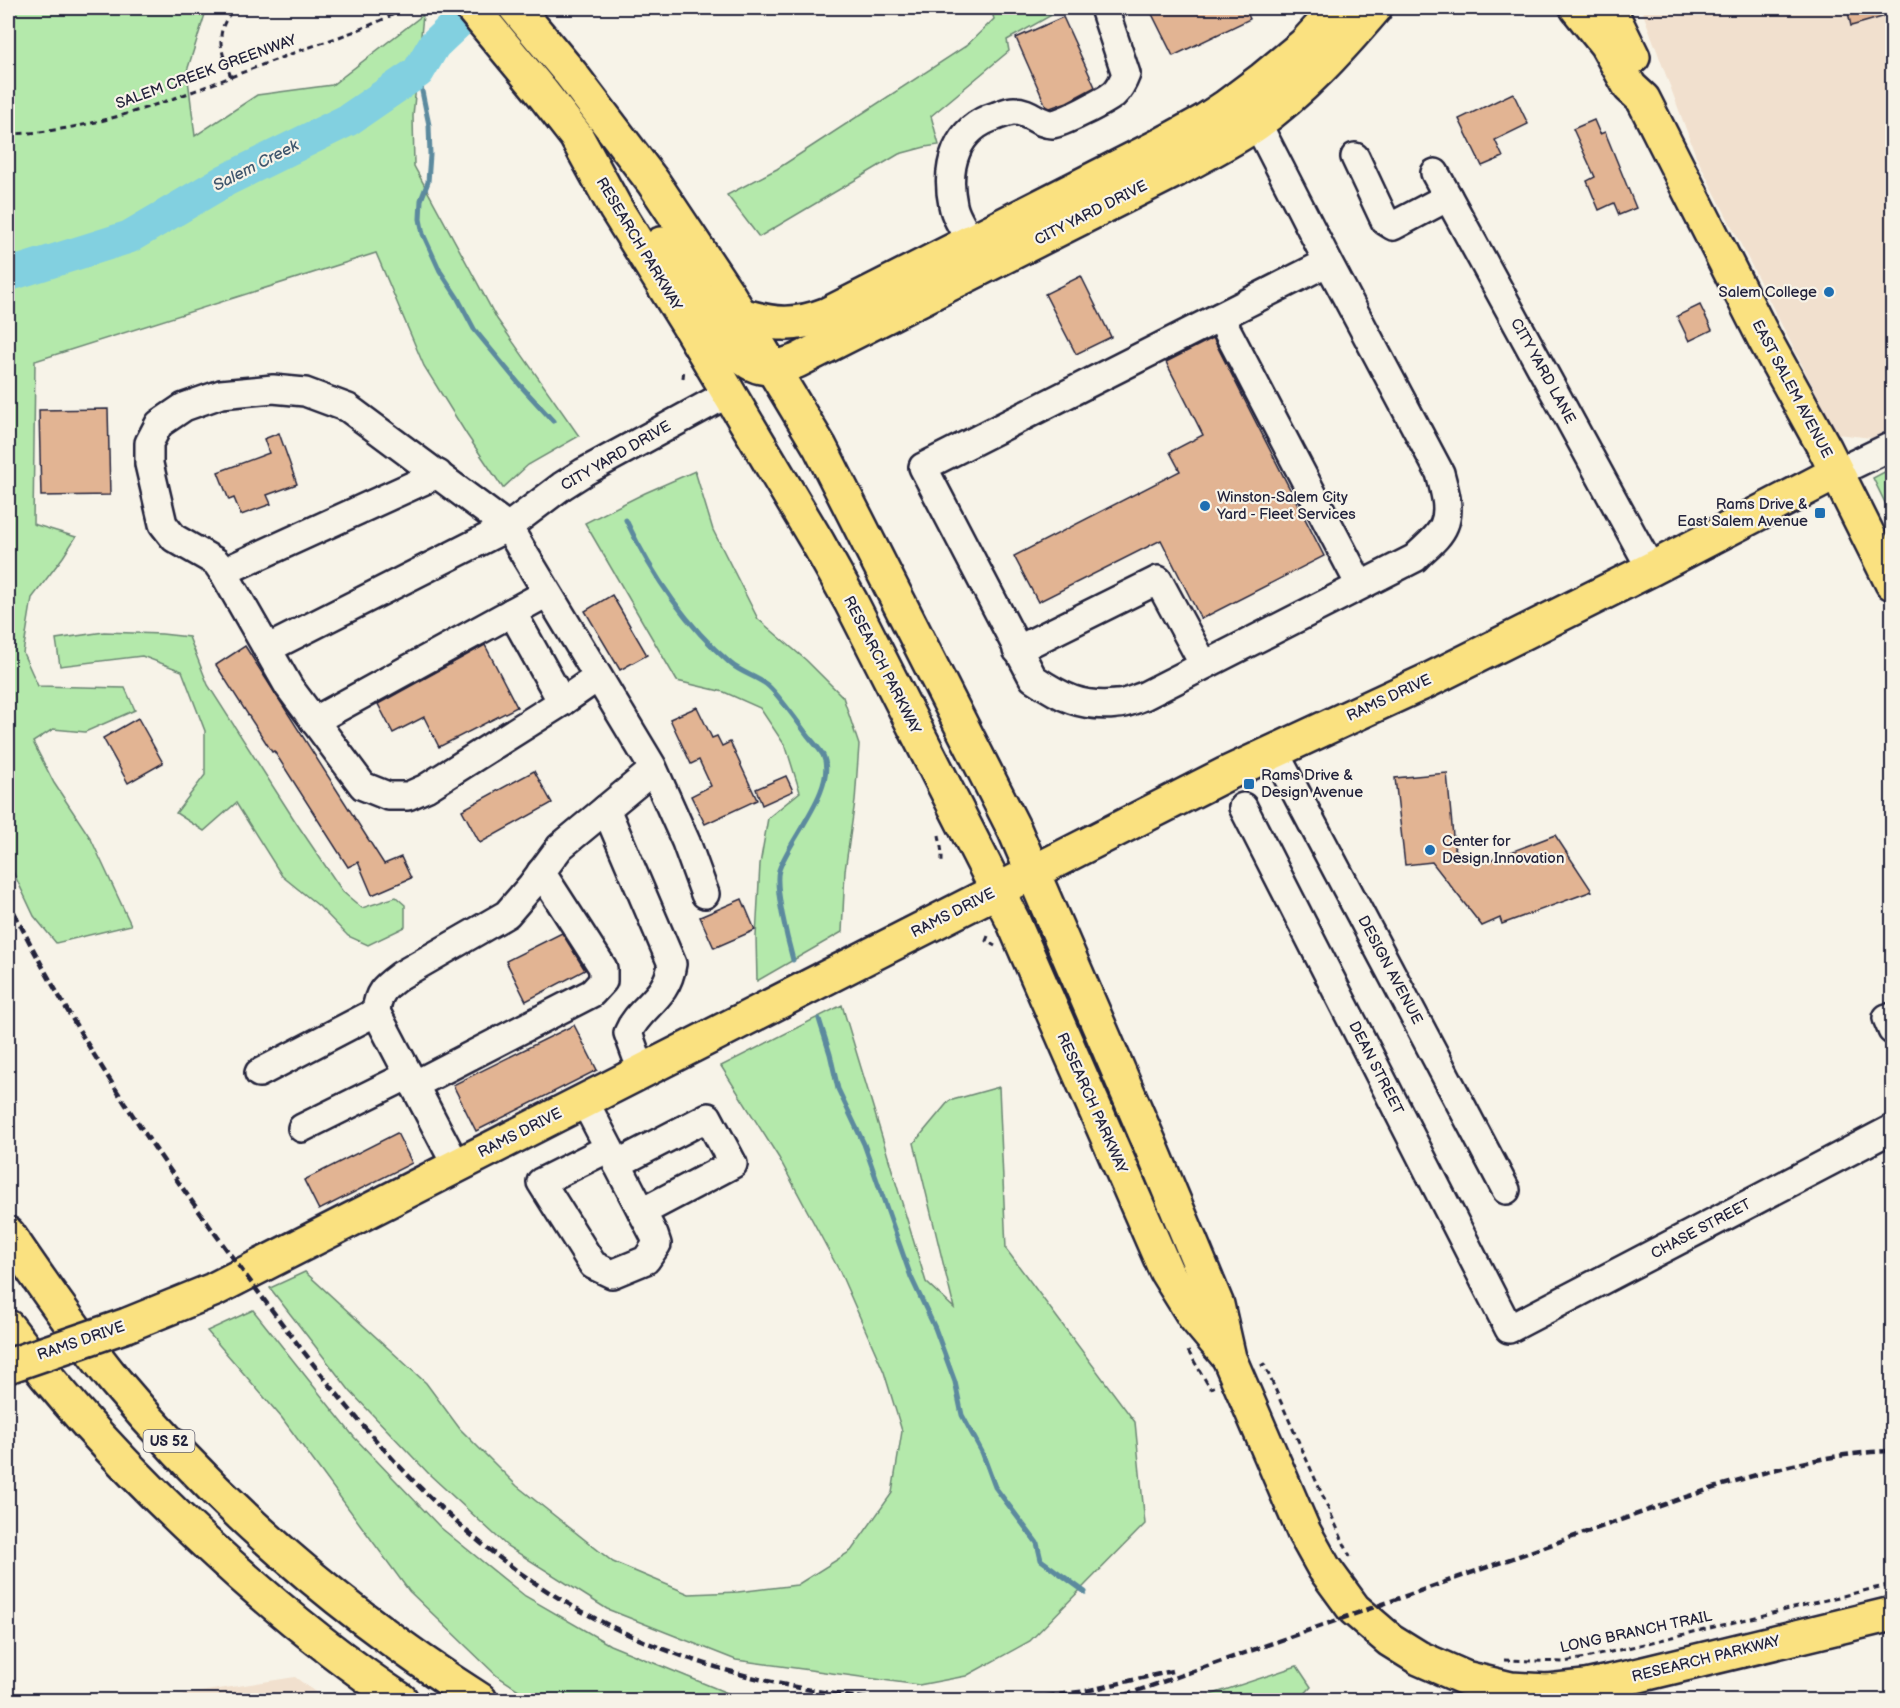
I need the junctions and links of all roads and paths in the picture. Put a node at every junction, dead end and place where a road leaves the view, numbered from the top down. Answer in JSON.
{"nodes":[{"id":1,"x":234,"y":8,"type":"edge"},
{"id":2,"x":405,"y":8,"type":"edge"},
{"id":3,"x":472,"y":8,"type":"edge"},
{"id":4,"x":516,"y":8,"type":"edge"},
{"id":5,"x":1104,"y":8,"type":"edge"},
{"id":6,"x":1335,"y":8,"type":"edge"},
{"id":7,"x":1375,"y":8,"type":"edge"},
{"id":8,"x":1577,"y":8,"type":"edge"},
{"id":9,"x":1609,"y":8,"type":"edge"},
{"id":10,"x":231,"y":76,"type":"junction"},
{"id":11,"x":1644,"y":99,"type":"junction"},
{"id":12,"x":1257,"y":123,"type":"junction"},
{"id":13,"x":8,"y":134,"type":"edge"},
{"id":14,"x":576,"y":136,"type":"junction"},
{"id":15,"x":1355,"y":157,"type":"dead end"},
{"id":16,"x":1435,"y":172,"type":"dead end"},
{"id":17,"x":1448,"y":197,"type":"junction"},
{"id":18,"x":971,"y":242,"type":"junction"},
{"id":19,"x":1328,"y":262,"type":"junction"},
{"id":20,"x":741,"y":315,"type":"junction"},
{"id":21,"x":1220,"y":317,"type":"junction"},
{"id":22,"x":774,"y":368,"type":"junction"},
{"id":23,"x":729,"y":393,"type":"junction"},
{"id":24,"x":1893,"y":446,"type":"edge"},
{"id":25,"x":1836,"y":473,"type":"junction"},
{"id":26,"x":438,"y":474,"type":"junction"},
{"id":27,"x":508,"y":527,"type":"junction"},
{"id":28,"x":1651,"y":569,"type":"junction"},
{"id":29,"x":223,"y":572,"type":"junction"},
{"id":30,"x":1893,"y":583,"type":"edge"},
{"id":31,"x":1360,"y":585,"type":"junction"},
{"id":32,"x":547,"y":593,"type":"junction"},
{"id":33,"x":512,"y":612,"type":"junction"},
{"id":34,"x":267,"y":649,"type":"junction"},
{"id":35,"x":1017,"y":650,"type":"junction"},
{"id":36,"x":1204,"y":665,"type":"junction"},
{"id":37,"x":598,"y":677,"type":"junction"},
{"id":38,"x":562,"y":702,"type":"junction"},
{"id":39,"x":315,"y":721,"type":"junction"},
{"id":40,"x":1274,"y":751,"type":"junction"},
{"id":41,"x":653,"y":770,"type":"junction"},
{"id":42,"x":1243,"y":807,"type":"dead end"},
{"id":43,"x":606,"y":809,"type":"junction"},
{"id":44,"x":541,"y":872,"type":"junction"},
{"id":45,"x":1032,"y":872,"type":"junction"},
{"id":46,"x":997,"y":890,"type":"junction"},
{"id":47,"x":705,"y":894,"type":"dead end"},
{"id":48,"x":376,"y":1012,"type":"junction"},
{"id":49,"x":644,"y":1070,"type":"junction"},
{"id":50,"x":259,"y":1073,"type":"dead end"},
{"id":51,"x":412,"y":1080,"type":"junction"},
{"id":52,"x":584,"y":1100,"type":"junction"},
{"id":53,"x":302,"y":1128,"type":"dead end"},
{"id":54,"x":1893,"y":1129,"type":"edge"},
{"id":55,"x":613,"y":1156,"type":"junction"},
{"id":56,"x":456,"y":1165,"type":"junction"},
{"id":57,"x":1506,"y":1190,"type":"dead end"},
{"id":58,"x":642,"y":1212,"type":"junction"},
{"id":59,"x":8,"y":1234,"type":"edge"},
{"id":60,"x":8,"y":1327,"type":"edge"},
{"id":61,"x":1509,"y":1329,"type":"joint"},
{"id":62,"x":1242,"y":1363,"type":"junction"},
{"id":63,"x":8,"y":1366,"type":"edge"},
{"id":64,"x":1353,"y":1563,"type":"dead end"},
{"id":65,"x":1893,"y":1584,"type":"edge"},
{"id":66,"x":1893,"y":1614,"type":"edge"},
{"id":67,"x":1504,"y":1659,"type":"dead end"},
{"id":68,"x":401,"y":1701,"type":"edge"},
{"id":69,"x":480,"y":1701,"type":"edge"}],
"edges":[{"from":1,"to":10,"type":"path"},
{"from":2,"to":10,"type":"path","name":"SALEM CREEK GREENWAY"},
{"from":3,"to":14,"type":"main road","name":"RESEARCH PARKWAY"},
{"from":4,"to":20,"type":"main road","name":"RESEARCH PARKWAY"},
{"from":5,"to":18,"type":"street"},
{"from":6,"to":18,"type":"main road","name":"CITY YARD DRIVE"},
{"from":7,"to":12,"type":"main road","name":"CITY YARD DRIVE"},
{"from":8,"to":11,"type":"main road","name":"EAST SALEM AVENUE"},
{"from":9,"to":11,"type":"main road","name":"EAST SALEM AVENUE"},
{"from":10,"to":13,"type":"path","name":"SALEM CREEK GREENWAY"},
{"from":11,"to":25,"type":"main road","name":"EAST SALEM AVENUE"},
{"from":12,"to":19,"type":"street"},
{"from":12,"to":22,"type":"main road","name":"CITY YARD DRIVE"},
{"from":14,"to":22,"type":"main road"},
{"from":14,"to":23,"type":"main road","name":"RESEARCH PARKWAY"},
{"from":15,"to":17,"type":"street"},
{"from":16,"to":17,"type":"street","name":"CITY YARD LANE"},
{"from":17,"to":28,"type":"street","name":"CITY YARD LANE"},
{"from":18,"to":20,"type":"main road","name":"CITY YARD DRIVE"},
{"from":19,"to":21,"type":"street"},
{"from":19,"to":31,"type":"street"},
{"from":20,"to":22,"type":"main road","name":"RESEARCH PARKWAY"},
{"from":21,"to":31,"type":"street"},
{"from":21,"to":35,"type":"street"},
{"from":22,"to":45,"type":"main road","name":"RESEARCH PARKWAY"},
{"from":23,"to":27,"type":"street","name":"CITY YARD DRIVE"},
{"from":23,"to":46,"type":"main road","name":"RESEARCH PARKWAY"},
{"from":24,"to":25,"type":"street","name":"RAMS DRIVE"},
{"from":25,"to":28,"type":"main road","name":"RAMS DRIVE"},
{"from":25,"to":30,"type":"main road","name":"EAST SALEM AVENUE"},
{"from":26,"to":27,"type":"street"},
{"from":26,"to":29,"type":"street"},
{"from":26,"to":29,"type":"street"},
{"from":27,"to":32,"type":"street"},
{"from":27,"to":34,"type":"street","name":"CITY YARD DRIVE"},
{"from":28,"to":40,"type":"main road","name":"RAMS DRIVE"},
{"from":29,"to":34,"type":"street"},
{"from":31,"to":36,"type":"street"},
{"from":32,"to":33,"type":"street"},
{"from":32,"to":37,"type":"street"},
{"from":33,"to":38,"type":"street"},
{"from":33,"to":39,"type":"street"},
{"from":34,"to":39,"type":"street"},
{"from":35,"to":36,"type":"street"},
{"from":35,"to":36,"type":"street"},
{"from":37,"to":38,"type":"street"},
{"from":37,"to":41,"type":"street"},
{"from":38,"to":39,"type":"street"},
{"from":40,"to":45,"type":"main road","name":"RAMS DRIVE"},
{"from":40,"to":57,"type":"street","name":"DESIGN AVENUE"},
{"from":41,"to":43,"type":"street"},
{"from":41,"to":47,"type":"street"},
{"from":42,"to":61,"type":"street","name":"DEAN STREET"},
{"from":43,"to":44,"type":"street"},
{"from":43,"to":49,"type":"street"},
{"from":44,"to":48,"type":"street"},
{"from":44,"to":51,"type":"street"},
{"from":45,"to":46,"type":"main road","name":"RAMS DRIVE"},
{"from":45,"to":62,"type":"main road","name":"RESEARCH PARKWAY"},
{"from":46,"to":49,"type":"main road","name":"RAMS DRIVE"},
{"from":46,"to":62,"type":"main road","name":"RESEARCH PARKWAY"},
{"from":48,"to":50,"type":"street"},
{"from":48,"to":51,"type":"street"},
{"from":49,"to":52,"type":"main road","name":"RAMS DRIVE"},
{"from":51,"to":53,"type":"street"},
{"from":51,"to":56,"type":"street"},
{"from":52,"to":55,"type":"street"},
{"from":52,"to":56,"type":"main road","name":"RAMS DRIVE"},
{"from":54,"to":61,"type":"street","name":"CHASE STREET"},
{"from":55,"to":58,"type":"street"},
{"from":55,"to":58,"type":"street"},
{"from":55,"to":58,"type":"street"},
{"from":56,"to":63,"type":"main road","name":"RAMS DRIVE","bridge":true},
{"from":59,"to":69,"type":"main road","number":"US 52"},
{"from":60,"to":68,"type":"main road","number":"US 52"},
{"from":62,"to":64,"type":"path"},
{"from":62,"to":66,"type":"main road","name":"RESEARCH PARKWAY"},
{"from":65,"to":67,"type":"path","name":"LONG BRANCH TRAIL"}]}
